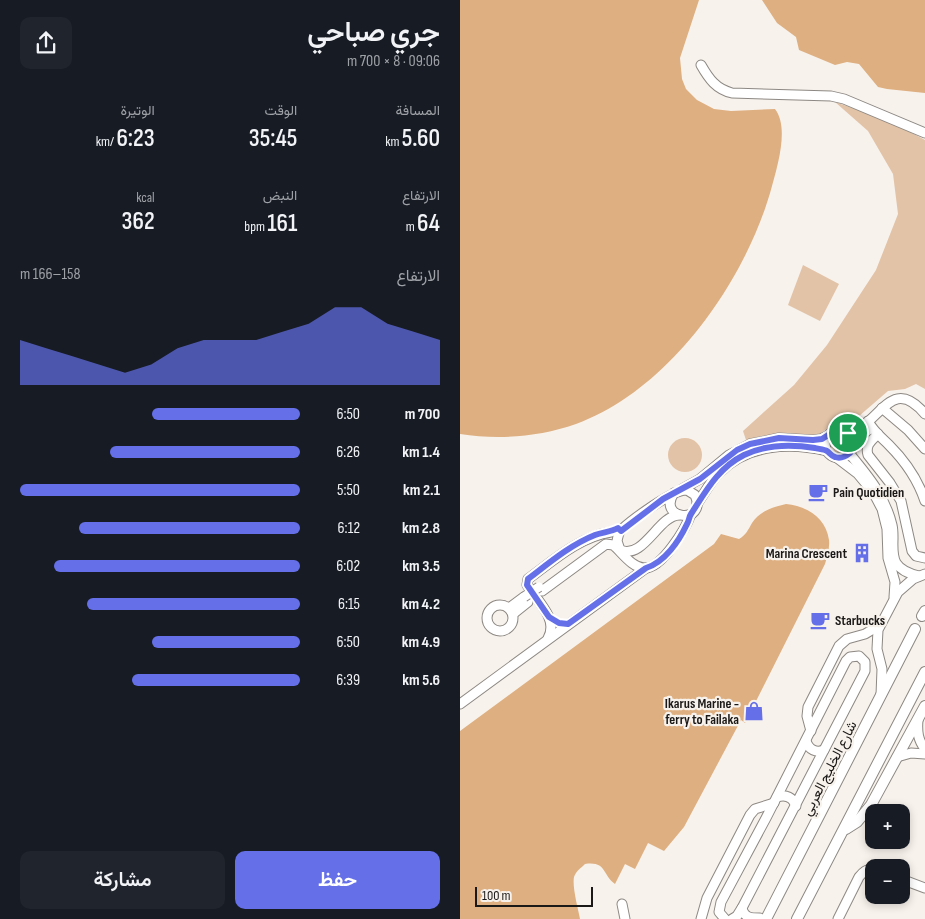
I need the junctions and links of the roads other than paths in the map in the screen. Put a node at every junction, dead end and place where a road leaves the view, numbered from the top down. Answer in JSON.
{"nodes":[{"id":1,"x":701,"y":65,"type":"dead end"},
{"id":2,"x":925,"y":133,"type":"edge"},
{"id":3,"x":882,"y":408,"type":"junction"},
{"id":4,"x":925,"y":414,"type":"edge"},
{"id":5,"x":872,"y":428,"type":"junction"},
{"id":6,"x":848,"y":433,"type":"junction"},
{"id":7,"x":829,"y":435,"type":"junction"},
{"id":8,"x":853,"y":444,"type":"junction"},
{"id":9,"x":925,"y":450,"type":"edge"},
{"id":10,"x":827,"y":451,"type":"junction"},
{"id":11,"x":850,"y":453,"type":"junction"},
{"id":12,"x":837,"y":458,"type":"junction"},
{"id":13,"x":678,"y":491,"type":"junction"},
{"id":14,"x":901,"y":501,"type":"junction"},
{"id":15,"x":925,"y":501,"type":"edge"},
{"id":16,"x":697,"y":504,"type":"junction"},
{"id":17,"x":691,"y":514,"type":"junction"},
{"id":18,"x":679,"y":515,"type":"junction"},
{"id":19,"x":893,"y":527,"type":"junction"},
{"id":20,"x":621,"y":531,"type":"junction"},
{"id":21,"x":611,"y":532,"type":"junction"},
{"id":22,"x":620,"y":550,"type":"junction"},
{"id":23,"x":925,"y":558,"type":"edge"},
{"id":24,"x":630,"y":561,"type":"junction"},
{"id":25,"x":646,"y":568,"type":"junction"},
{"id":26,"x":922,"y":575,"type":"edge"},
{"id":27,"x":629,"y":581,"type":"junction"},
{"id":28,"x":540,"y":589,"type":"junction"},
{"id":29,"x":894,"y":597,"type":"junction"},
{"id":30,"x":511,"y":611,"type":"dead end"},
{"id":31,"x":549,"y":617,"type":"junction"},
{"id":32,"x":568,"y":624,"type":"junction"},
{"id":33,"x":880,"y":625,"type":"junction"},
{"id":34,"x":916,"y":630,"type":"dead end"},
{"id":35,"x":548,"y":639,"type":"junction"},
{"id":36,"x":925,"y":672,"type":"edge"},
{"id":37,"x":880,"y":699,"type":"junction"},
{"id":38,"x":460,"y":704,"type":"edge"},
{"id":39,"x":925,"y":706,"type":"edge"},
{"id":40,"x":918,"y":720,"type":"junction"},
{"id":41,"x":811,"y":731,"type":"junction"},
{"id":42,"x":806,"y":741,"type":"junction"},
{"id":43,"x":925,"y":749,"type":"edge"},
{"id":44,"x":824,"y":750,"type":"junction"},
{"id":45,"x":925,"y":754,"type":"edge"},
{"id":46,"x":897,"y":757,"type":"junction"},
{"id":47,"x":775,"y":800,"type":"junction"},
{"id":48,"x":796,"y":806,"type":"junction"},
{"id":49,"x":845,"y":829,"type":"junction"},
{"id":50,"x":865,"y":871,"type":"edge"},
{"id":51,"x":910,"y":882,"type":"edge"},
{"id":52,"x":925,"y":888,"type":"edge"},
{"id":53,"x":622,"y":904,"type":"dead end"},
{"id":54,"x":742,"y":908,"type":"junction"},
{"id":55,"x":802,"y":914,"type":"edge"},
{"id":56,"x":625,"y":919,"type":"edge"},
{"id":57,"x":701,"y":919,"type":"edge"},
{"id":58,"x":725,"y":919,"type":"edge"},
{"id":59,"x":732,"y":919,"type":"edge"},
{"id":60,"x":762,"y":919,"type":"edge"},
{"id":61,"x":797,"y":919,"type":"edge"},
{"id":62,"x":838,"y":919,"type":"edge"}],
"edges":[{"from":1,"to":2,"type":"street"},
{"from":3,"to":4,"type":"street"},
{"from":3,"to":5,"type":"street"},
{"from":3,"to":9,"type":"street"},
{"from":5,"to":6,"type":"street"},
{"from":5,"to":8,"type":"street"},
{"from":5,"to":14,"type":"street"},
{"from":5,"to":15,"type":"street"},
{"from":6,"to":7,"type":"street"},
{"from":6,"to":8,"type":"street"},
{"from":7,"to":10,"type":"street"},
{"from":7,"to":13,"type":"street"},
{"from":8,"to":11,"type":"street"},
{"from":10,"to":12,"type":"street"},
{"from":10,"to":16,"type":"street"},
{"from":11,"to":12,"type":"street"},
{"from":11,"to":19,"type":"street"},
{"from":12,"to":29,"type":"street"},
{"from":13,"to":16,"type":"street"},
{"from":13,"to":18,"type":"street"},
{"from":13,"to":20,"type":"street"},
{"from":14,"to":19,"type":"street"},
{"from":14,"to":23,"type":"street"},
{"from":16,"to":17,"type":"street"},
{"from":17,"to":18,"type":"street"},
{"from":17,"to":25,"type":"street"},
{"from":18,"to":22,"type":"street"},
{"from":19,"to":26,"type":"street"},
{"from":20,"to":21,"type":"street"},
{"from":20,"to":22,"type":"street"},
{"from":21,"to":28,"type":"street"},
{"from":21,"to":31,"type":"street"},
{"from":22,"to":24,"type":"street"},
{"from":22,"to":28,"type":"street"},
{"from":24,"to":25,"type":"street"},
{"from":24,"to":27,"type":"street"},
{"from":25,"to":27,"type":"street"},
{"from":26,"to":29,"type":"street"},
{"from":27,"to":32,"type":"street"},
{"from":28,"to":30,"type":"street"},
{"from":29,"to":33,"type":"street"},
{"from":31,"to":32,"type":"street"},
{"from":31,"to":35,"type":"street"},
{"from":32,"to":35,"type":"street"},
{"from":33,"to":37,"type":"street"},
{"from":33,"to":41,"type":"street"},
{"from":34,"to":37,"type":"main road","name":"شارع الخليج العربي"},
{"from":35,"to":38,"type":"street"},
{"from":36,"to":49,"type":"main road"},
{"from":37,"to":60,"type":"main road","name":"شارع الخليج العربي"},
{"from":39,"to":40,"type":"main road"},
{"from":40,"to":43,"type":"street"},
{"from":40,"to":46,"type":"main road"},
{"from":41,"to":42,"type":"street"},
{"from":41,"to":44,"type":"street"},
{"from":42,"to":44,"type":"street"},
{"from":42,"to":47,"type":"street"},
{"from":44,"to":48,"type":"street"},
{"from":45,"to":46,"type":"street"},
{"from":46,"to":49,"type":"main road"},
{"from":47,"to":48,"type":"street"},
{"from":47,"to":57,"type":"street"},
{"from":47,"to":58,"type":"street"},
{"from":48,"to":54,"type":"street"},
{"from":49,"to":55,"type":"main road"},
{"from":50,"to":62,"type":"street"},
{"from":51,"to":52,"type":"street"},
{"from":53,"to":56,"type":"street"},
{"from":54,"to":59,"type":"street"},
{"from":54,"to":60,"type":"street"},
{"from":55,"to":61,"type":"main road"}]}
